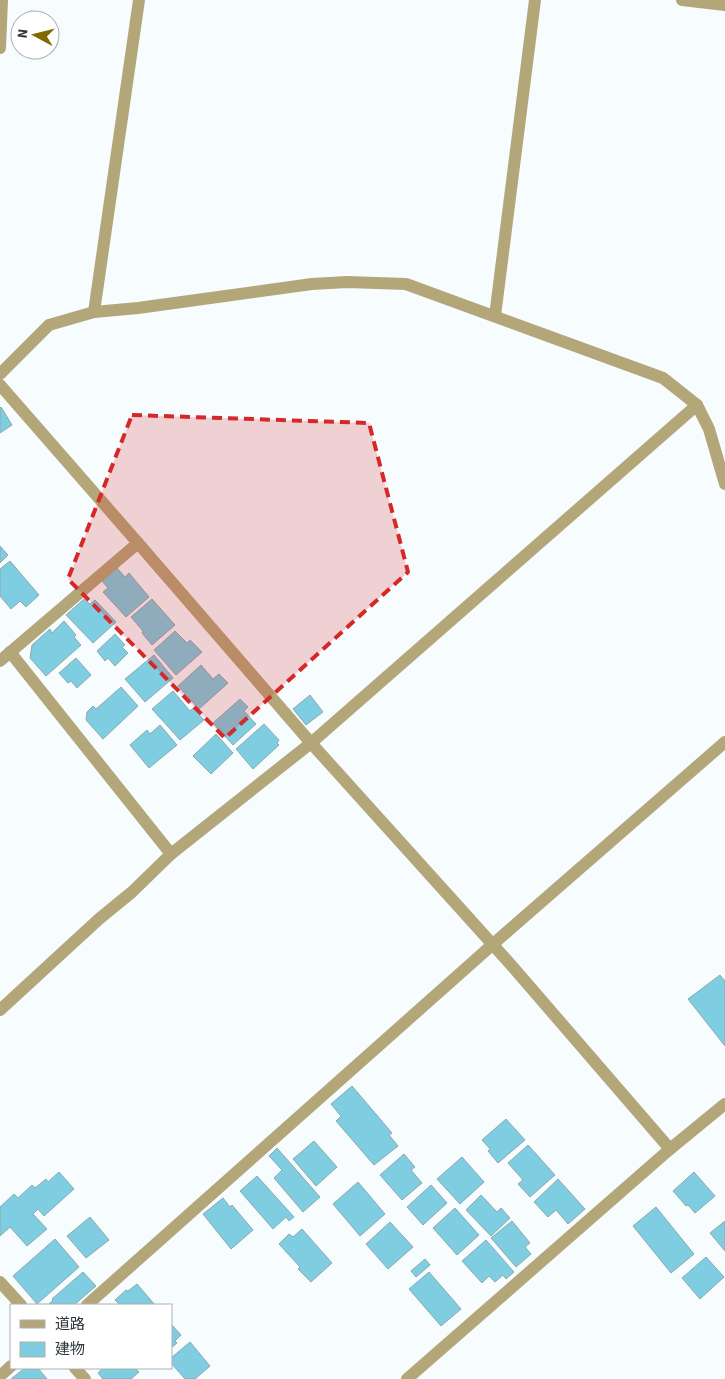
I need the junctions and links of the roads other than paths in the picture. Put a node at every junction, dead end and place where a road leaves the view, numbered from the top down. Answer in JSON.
{"nodes":[{"id":1,"x":2,"y":0,"type":"edge"},
{"id":2,"x":139,"y":0,"type":"edge"},
{"id":3,"x":535,"y":0,"type":"edge"},
{"id":4,"x":682,"y":0,"type":"edge"},
{"id":5,"x":725,"y":5,"type":"edge"},
{"id":6,"x":0,"y":48,"type":"edge"},
{"id":7,"x":94,"y":312,"type":"junction"},
{"id":8,"x":496,"y":316,"type":"junction"},
{"id":9,"x":0,"y":374,"type":"edge"},
{"id":10,"x":0,"y":385,"type":"edge"},
{"id":11,"x":697,"y":405,"type":"junction"},
{"id":12,"x":725,"y":484,"type":"edge"},
{"id":13,"x":138,"y":543,"type":"junction"},
{"id":14,"x":10,"y":652,"type":"junction"},
{"id":15,"x":0,"y":661,"type":"edge"},
{"id":16,"x":725,"y":742,"type":"edge"},
{"id":17,"x":311,"y":743,"type":"junction"},
{"id":18,"x":172,"y":854,"type":"junction"},
{"id":19,"x":492,"y":945,"type":"junction"},
{"id":20,"x":0,"y":1010,"type":"edge"},
{"id":21,"x":725,"y":1104,"type":"edge"},
{"id":22,"x":670,"y":1149,"type":"junction"},
{"id":23,"x":0,"y":1282,"type":"edge"},
{"id":24,"x":20,"y":1304,"type":"edge"},
{"id":25,"x":88,"y":1304,"type":"edge"},
{"id":26,"x":10,"y":1367,"type":"edge"},
{"id":27,"x":76,"y":1369,"type":"edge"},
{"id":28,"x":0,"y":1376,"type":"edge"},
{"id":29,"x":85,"y":1379,"type":"edge"},
{"id":30,"x":407,"y":1379,"type":"edge"}],
"edges":[{"from":1,"to":6,"type":"street"},
{"from":2,"to":7,"type":"street"},
{"from":3,"to":8,"type":"street"},
{"from":4,"to":5,"type":"street"},
{"from":7,"to":8,"type":"street"},
{"from":7,"to":9,"type":"street"},
{"from":8,"to":11,"type":"street"},
{"from":10,"to":13,"type":"street"},
{"from":11,"to":12,"type":"street"},
{"from":11,"to":17,"type":"street"},
{"from":13,"to":14,"type":"street"},
{"from":13,"to":17,"type":"street"},
{"from":14,"to":15,"type":"street"},
{"from":14,"to":18,"type":"street"},
{"from":16,"to":19,"type":"street"},
{"from":17,"to":18,"type":"street"},
{"from":17,"to":19,"type":"street"},
{"from":18,"to":20,"type":"street"},
{"from":19,"to":22,"type":"street"},
{"from":19,"to":25,"type":"street"},
{"from":21,"to":22,"type":"street"},
{"from":22,"to":30,"type":"street"},
{"from":23,"to":24,"type":"street"},
{"from":26,"to":28,"type":"street"},
{"from":27,"to":29,"type":"street"}]}
